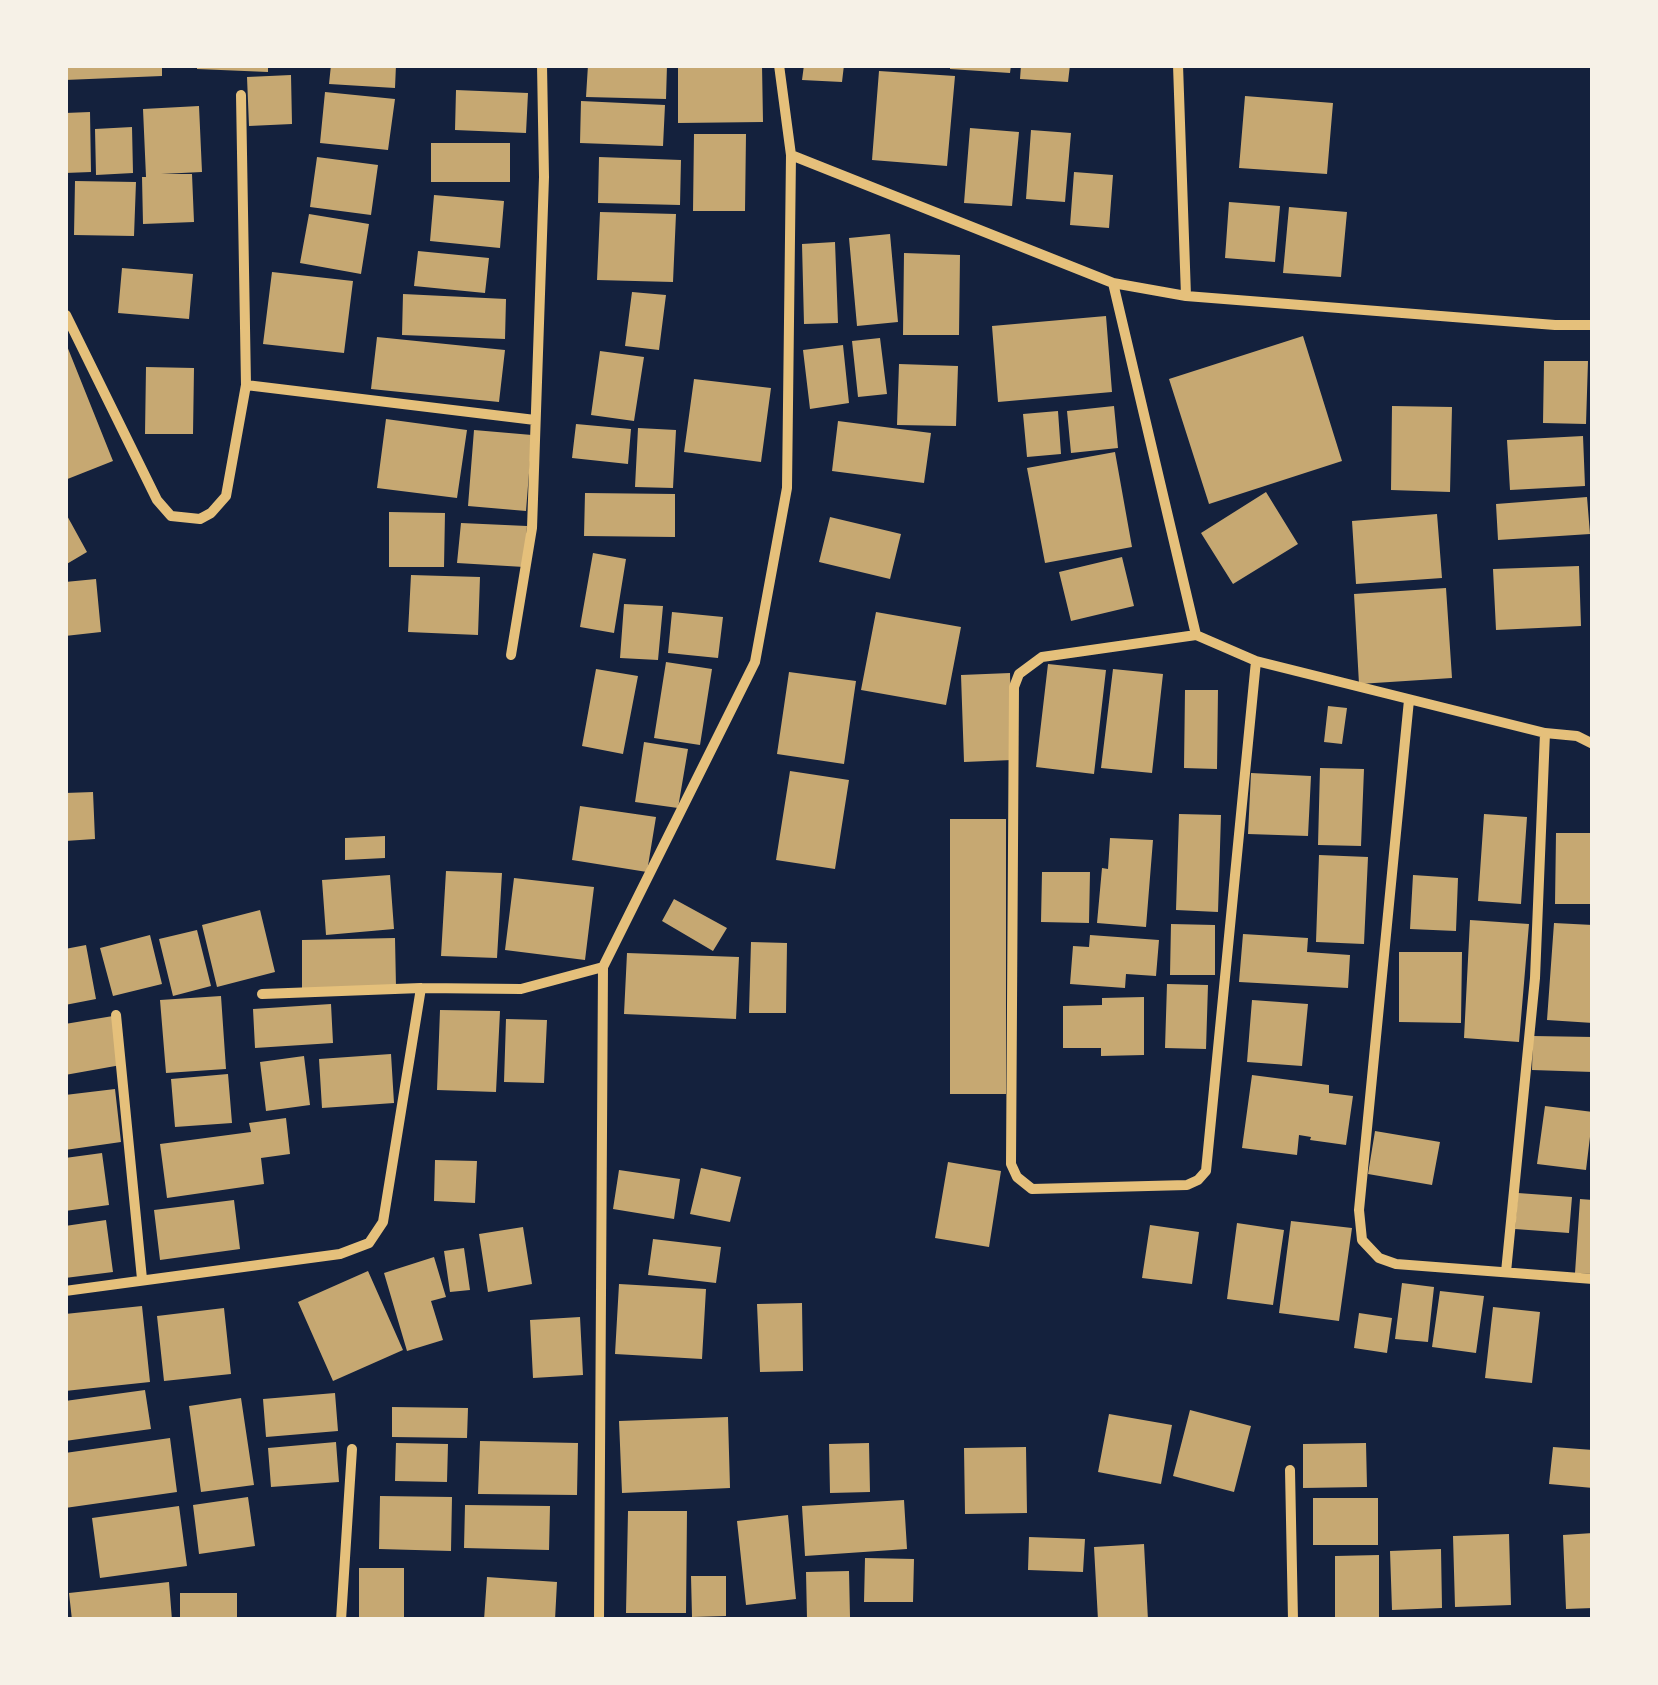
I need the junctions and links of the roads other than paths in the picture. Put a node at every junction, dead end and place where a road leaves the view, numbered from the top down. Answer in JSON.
{"nodes":[{"id":1,"x":542,"y":65,"type":"edge"},
{"id":2,"x":779,"y":65,"type":"edge"},
{"id":3,"x":1178,"y":65,"type":"edge"},
{"id":4,"x":241,"y":95,"type":"dead end"},
{"id":5,"x":791,"y":155,"type":"junction"},
{"id":6,"x":1113,"y":283,"type":"junction"},
{"id":7,"x":1186,"y":296,"type":"junction"},
{"id":8,"x":66,"y":315,"type":"edge"},
{"id":9,"x":1593,"y":324,"type":"edge"},
{"id":10,"x":246,"y":384,"type":"junction"},
{"id":11,"x":535,"y":420,"type":"junction"},
{"id":12,"x":1196,"y":635,"type":"junction"},
{"id":13,"x":510,"y":655,"type":"dead end"},
{"id":14,"x":1256,"y":661,"type":"junction"},
{"id":15,"x":1409,"y":700,"type":"junction"},
{"id":16,"x":1545,"y":732,"type":"junction"},
{"id":17,"x":1593,"y":744,"type":"edge"},
{"id":18,"x":603,"y":967,"type":"junction"},
{"id":19,"x":422,"y":988,"type":"junction"},
{"id":20,"x":262,"y":994,"type":"dead end"},
{"id":21,"x":116,"y":1014,"type":"dead end"},
{"id":22,"x":1506,"y":1272,"type":"junction"},
{"id":23,"x":1593,"y":1278,"type":"edge"},
{"id":24,"x":142,"y":1279,"type":"junction"},
{"id":25,"x":65,"y":1291,"type":"edge"},
{"id":26,"x":352,"y":1449,"type":"dead end"},
{"id":27,"x":1290,"y":1470,"type":"dead end"},
{"id":28,"x":341,"y":1620,"type":"edge"},
{"id":29,"x":600,"y":1620,"type":"edge"},
{"id":30,"x":1293,"y":1620,"type":"edge"}],
"edges":[{"from":1,"to":11,"type":"street"},
{"from":2,"to":5,"type":"street"},
{"from":3,"to":7,"type":"street"},
{"from":4,"to":10,"type":"street"},
{"from":5,"to":6,"type":"street"},
{"from":5,"to":18,"type":"street"},
{"from":6,"to":7,"type":"street"},
{"from":6,"to":12,"type":"street"},
{"from":7,"to":9,"type":"street"},
{"from":8,"to":10,"type":"street"},
{"from":10,"to":11,"type":"street"},
{"from":11,"to":13,"type":"street"},
{"from":12,"to":14,"type":"street"},
{"from":12,"to":14,"type":"street"},
{"from":14,"to":15,"type":"street"},
{"from":15,"to":16,"type":"street"},
{"from":15,"to":22,"type":"street"},
{"from":16,"to":17,"type":"street"},
{"from":16,"to":22,"type":"street"},
{"from":18,"to":19,"type":"street"},
{"from":18,"to":29,"type":"street"},
{"from":19,"to":20,"type":"street"},
{"from":19,"to":24,"type":"street"},
{"from":21,"to":24,"type":"street"},
{"from":22,"to":23,"type":"street"},
{"from":24,"to":25,"type":"street"},
{"from":26,"to":28,"type":"street"},
{"from":27,"to":30,"type":"street"}]}
